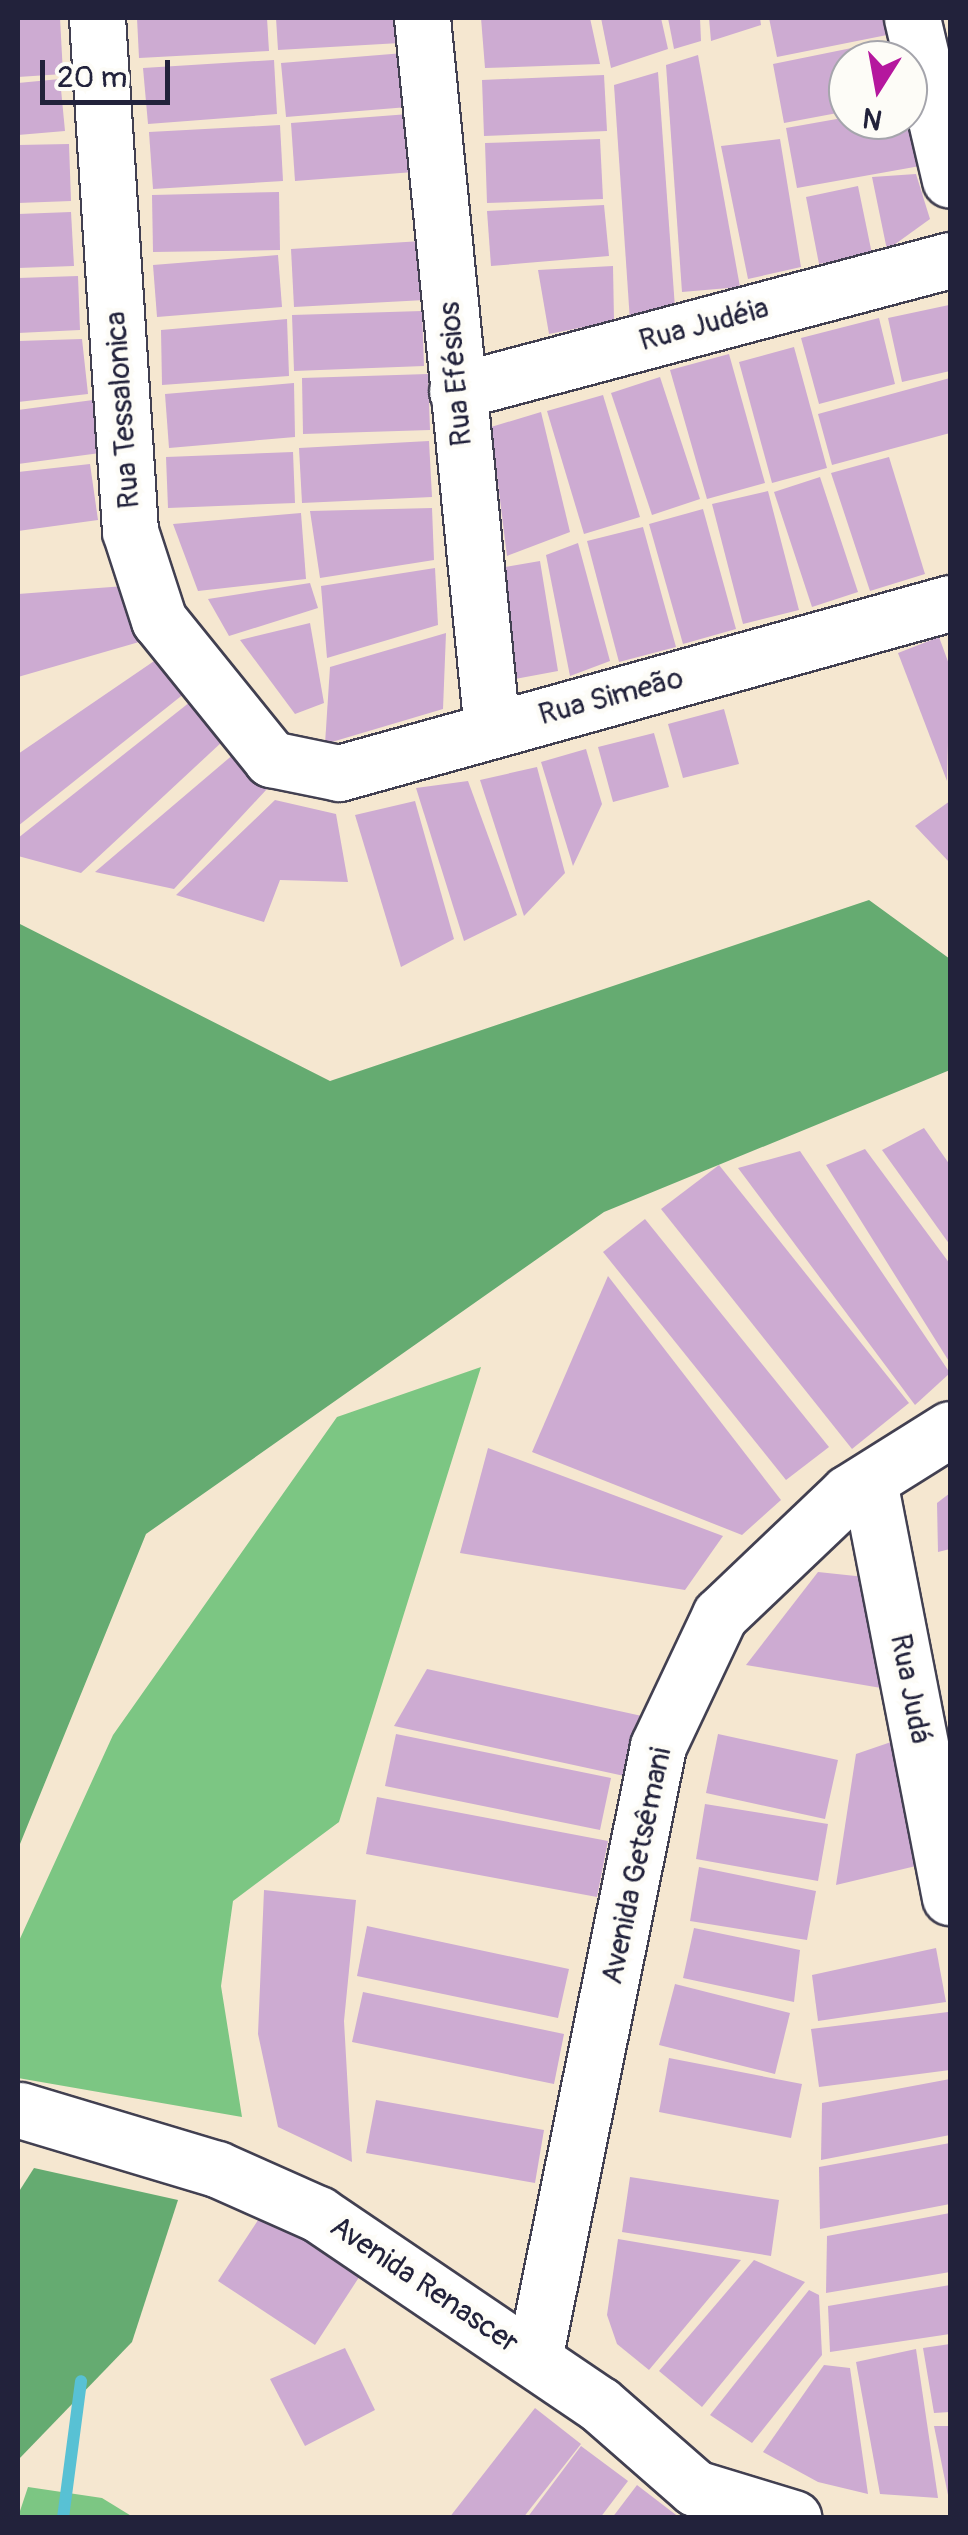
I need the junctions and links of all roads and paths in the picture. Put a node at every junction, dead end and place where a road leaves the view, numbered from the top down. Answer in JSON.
{"nodes":[{"id":1,"x":97,"y":18,"type":"edge"},
{"id":2,"x":422,"y":18,"type":"edge"},
{"id":3,"x":912,"y":18,"type":"edge"},
{"id":4,"x":950,"y":180,"type":"edge"},
{"id":5,"x":950,"y":260,"type":"edge"},
{"id":6,"x":457,"y":391,"type":"junction"},
{"id":7,"x":950,"y":603,"type":"edge"},
{"id":8,"x":492,"y":730,"type":"junction"},
{"id":9,"x":270,"y":759,"type":"joint"},
{"id":10,"x":950,"y":1429,"type":"edge"},
{"id":11,"x":869,"y":1480,"type":"junction"},
{"id":12,"x":950,"y":1897,"type":"edge"},
{"id":13,"x":20,"y":2110,"type":"edge"},
{"id":14,"x":534,"y":2359,"type":"junction"},
{"id":15,"x":794,"y":2518,"type":"edge"}],
"edges":[{"from":1,"to":9,"type":"street","name":"Rua Tessalonica"},
{"from":2,"to":6,"type":"street","name":"Rua Efésios"},
{"from":3,"to":4,"type":"street"},
{"from":5,"to":6,"type":"street","name":"Rua Judéia"},
{"from":6,"to":8,"type":"street","name":"Rua Efésios"},
{"from":7,"to":8,"type":"street","name":"Rua Simeão"},
{"from":8,"to":9,"type":"street","name":"Rua Simeão"},
{"from":10,"to":11,"type":"street","name":"Avenida Getsêmani"},
{"from":11,"to":12,"type":"street","name":"Rua Judá"},
{"from":11,"to":14,"type":"street","name":"Avenida Getsêmani"},
{"from":13,"to":14,"type":"street","name":"Avenida Renascer"},
{"from":14,"to":15,"type":"street","name":"Avenida Renascer"}]}
